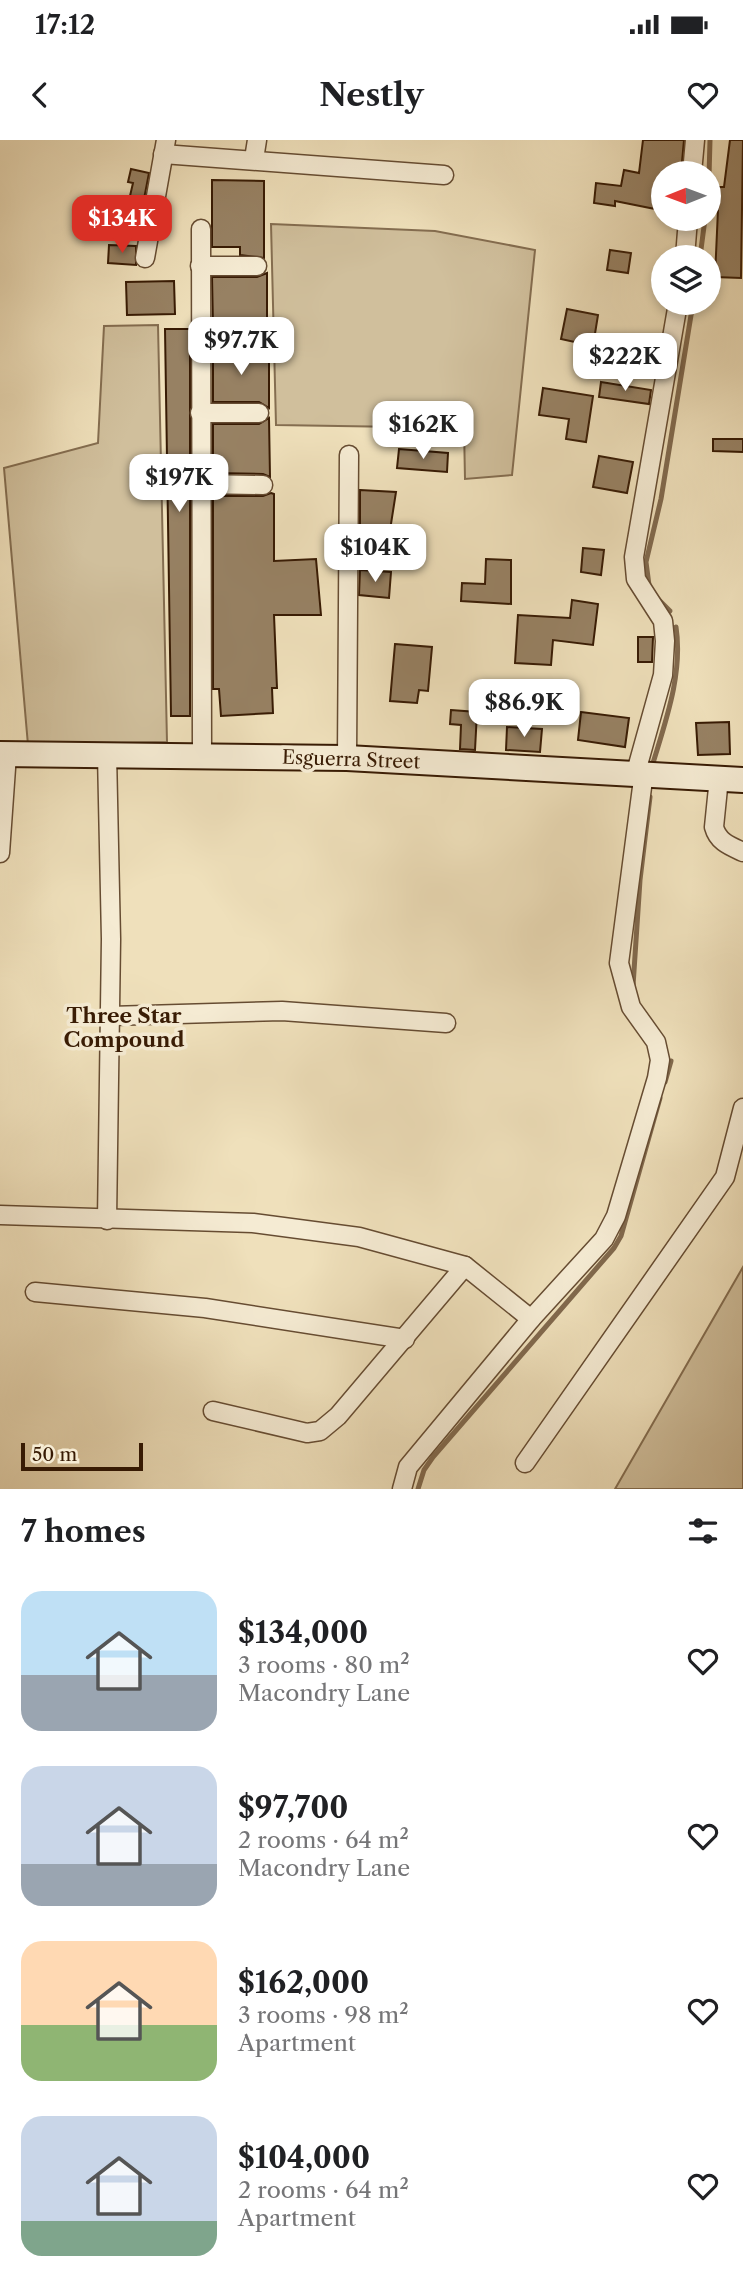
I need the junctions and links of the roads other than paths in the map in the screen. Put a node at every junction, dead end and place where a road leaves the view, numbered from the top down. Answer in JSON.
{"nodes":[{"id":1,"x":257,"y":140,"type":"edge"},
{"id":2,"x":695,"y":140,"type":"edge"},
{"id":3,"x":165,"y":147,"type":"edge"},
{"id":4,"x":254,"y":159,"type":"junction"},
{"id":5,"x":693,"y":161,"type":"edge"},
{"id":6,"x":444,"y":175,"type":"dead end"},
{"id":7,"x":201,"y":229,"type":"dead end"},
{"id":8,"x":145,"y":258,"type":"dead end"},
{"id":9,"x":201,"y":266,"type":"junction"},
{"id":10,"x":257,"y":266,"type":"dead end"},
{"id":11,"x":676,"y":315,"type":"edge"},
{"id":12,"x":200,"y":337,"type":"junction"},
{"id":13,"x":261,"y":341,"type":"dead end"},
{"id":14,"x":200,"y":413,"type":"junction"},
{"id":15,"x":259,"y":413,"type":"dead end"},
{"id":16,"x":349,"y":455,"type":"dead end"},
{"id":17,"x":200,"y":484,"type":"junction"},
{"id":18,"x":263,"y":485,"type":"dead end"},
{"id":19,"x":4,"y":754,"type":"edge"},
{"id":20,"x":107,"y":754,"type":"junction"},
{"id":21,"x":202,"y":754,"type":"junction"},
{"id":22,"x":347,"y":758,"type":"junction"},
{"id":23,"x":640,"y":772,"type":"junction"},
{"id":24,"x":731,"y":779,"type":"edge"},
{"id":25,"x":743,"y":852,"type":"edge"},
{"id":26,"x":0,"y":853,"type":"edge"},
{"id":27,"x":110,"y":1016,"type":"junction"},
{"id":28,"x":446,"y":1023,"type":"dead end"},
{"id":29,"x":743,"y":1108,"type":"edge"},
{"id":30,"x":0,"y":1215,"type":"edge"},
{"id":31,"x":107,"y":1220,"type":"junction"},
{"id":32,"x":465,"y":1266,"type":"junction"},
{"id":33,"x":35,"y":1292,"type":"dead end"},
{"id":34,"x":531,"y":1320,"type":"junction"},
{"id":35,"x":405,"y":1339,"type":"junction"},
{"id":36,"x":214,"y":1411,"type":"dead end"},
{"id":37,"x":525,"y":1463,"type":"dead end"},
{"id":38,"x":402,"y":1489,"type":"edge"}],
"edges":[{"from":1,"to":4,"type":"street"},
{"from":2,"to":5,"type":"street"},
{"from":3,"to":4,"type":"street"},
{"from":3,"to":8,"type":"street"},
{"from":4,"to":6,"type":"street"},
{"from":7,"to":9,"type":"street"},
{"from":9,"to":10,"type":"street"},
{"from":9,"to":12,"type":"street"},
{"from":11,"to":23,"type":"street"},
{"from":12,"to":13,"type":"street"},
{"from":12,"to":14,"type":"street"},
{"from":14,"to":15,"type":"street"},
{"from":14,"to":17,"type":"street"},
{"from":16,"to":22,"type":"street"},
{"from":17,"to":18,"type":"street"},
{"from":17,"to":21,"type":"street"},
{"from":19,"to":20,"type":"main road","name":"Esguerra Street"},
{"from":19,"to":26,"type":"street"},
{"from":20,"to":21,"type":"main road","name":"Esguerra Street"},
{"from":20,"to":27,"type":"street"},
{"from":21,"to":22,"type":"main road","name":"Esguerra Street"},
{"from":22,"to":23,"type":"main road","name":"Esguerra Street"},
{"from":23,"to":24,"type":"main road","name":"Esguerra Street"},
{"from":23,"to":34,"type":"street"},
{"from":24,"to":25,"type":"street"},
{"from":27,"to":28,"type":"street"},
{"from":27,"to":31,"type":"street"},
{"from":29,"to":37,"type":"street"},
{"from":30,"to":31,"type":"street"},
{"from":31,"to":32,"type":"street"},
{"from":32,"to":34,"type":"street"},
{"from":32,"to":35,"type":"street"},
{"from":33,"to":35,"type":"street"},
{"from":34,"to":38,"type":"street"},
{"from":35,"to":36,"type":"street"}]}
